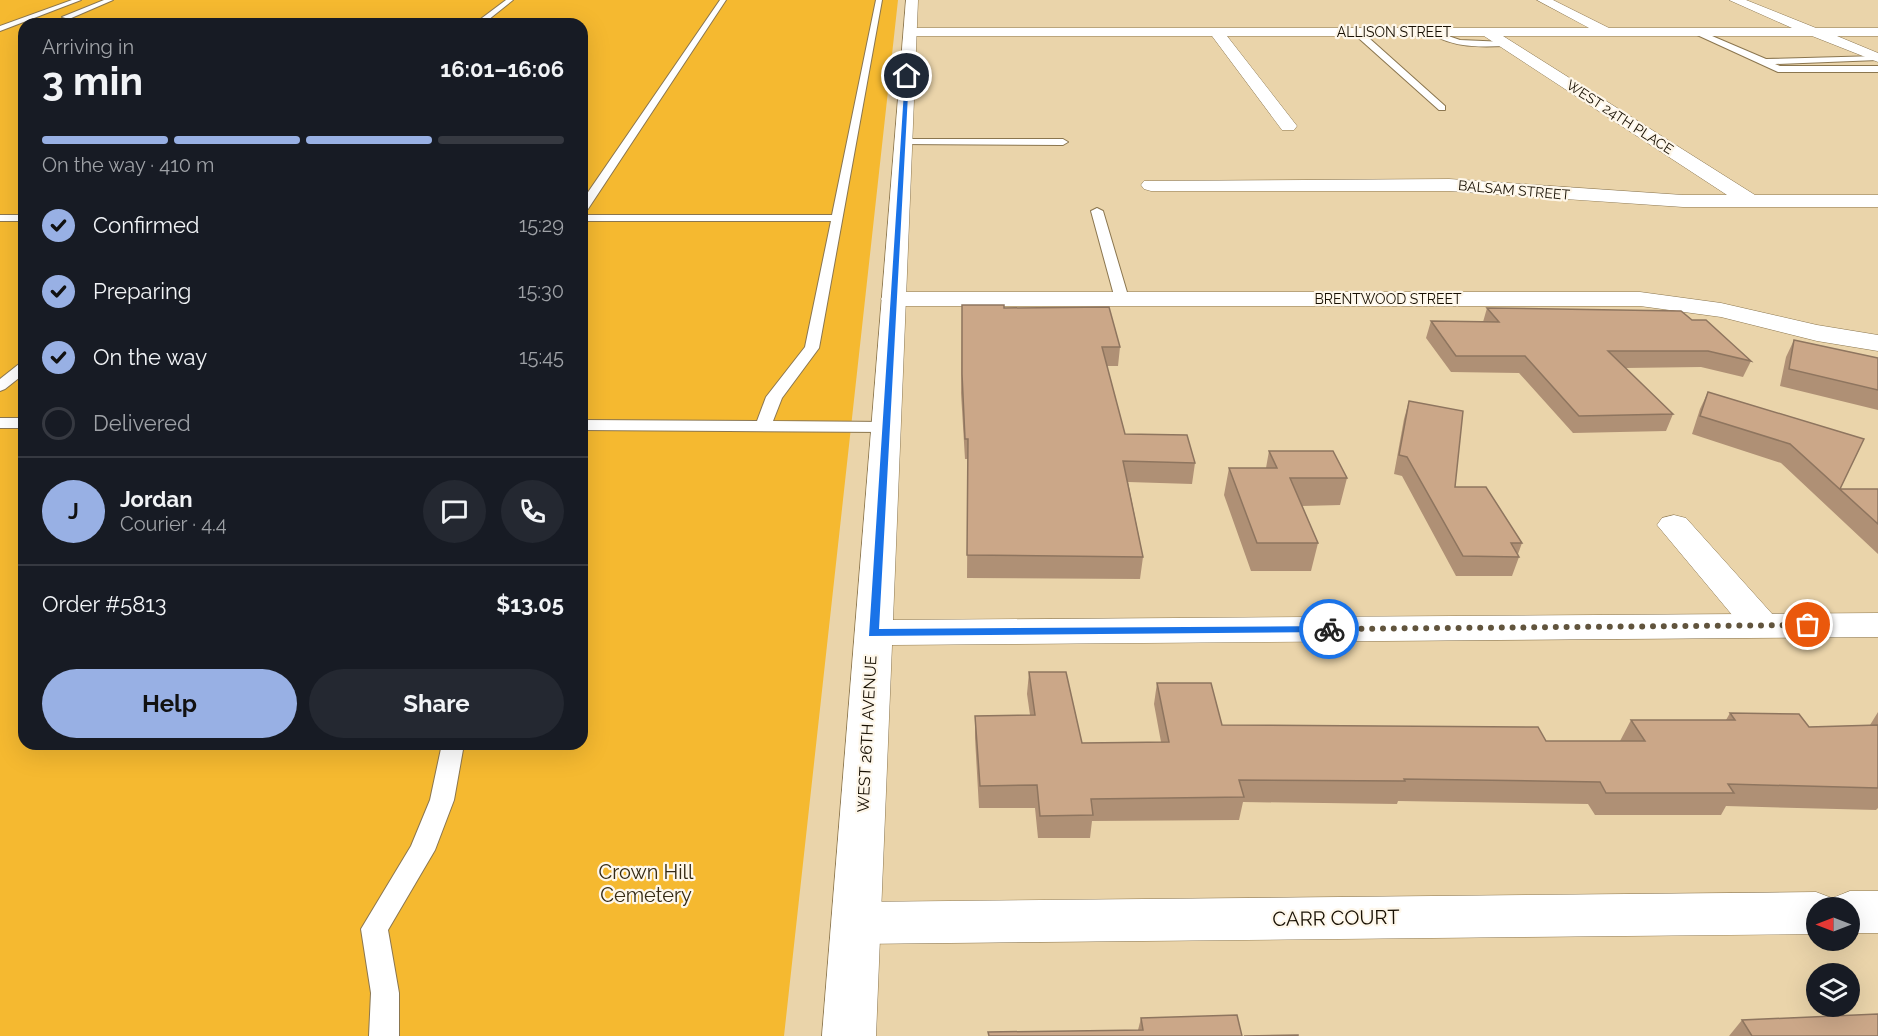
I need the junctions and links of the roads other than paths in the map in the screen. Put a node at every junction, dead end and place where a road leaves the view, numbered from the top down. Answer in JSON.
{"nodes":[{"id":1,"x":78,"y":0,"type":"edge"},
{"id":2,"x":110,"y":0,"type":"edge"},
{"id":3,"x":510,"y":0,"type":"edge"},
{"id":4,"x":723,"y":0,"type":"edge"},
{"id":5,"x":879,"y":0,"type":"edge"},
{"id":6,"x":1543,"y":0,"type":"edge"},
{"id":7,"x":1735,"y":0,"type":"edge"},
{"id":8,"x":911,"y":16,"type":"edge"},
{"id":9,"x":33,"y":17,"type":"joint"},
{"id":10,"x":486,"y":18,"type":"edge"},
{"id":11,"x":18,"y":23,"type":"edge"},
{"id":12,"x":9,"y":26,"type":"junction"},
{"id":13,"x":18,"y":26,"type":"edge"},
{"id":14,"x":0,"y":29,"type":"edge"},
{"id":15,"x":1216,"y":32,"type":"junction"},
{"id":16,"x":1357,"y":32,"type":"junction"},
{"id":17,"x":1434,"y":32,"type":"junction"},
{"id":18,"x":1487,"y":32,"type":"junction"},
{"id":19,"x":1608,"y":32,"type":"junction"},
{"id":20,"x":1698,"y":32,"type":"junction"},
{"id":21,"x":1812,"y":32,"type":"junction"},
{"id":22,"x":1878,"y":32,"type":"edge"},
{"id":23,"x":1506,"y":44,"type":"junction"},
{"id":24,"x":1878,"y":58,"type":"edge"},
{"id":25,"x":1765,"y":62,"type":"junction"},
{"id":26,"x":1878,"y":69,"type":"edge"},
{"id":27,"x":1442,"y":108,"type":"dead end"},
{"id":28,"x":1288,"y":126,"type":"dead end"},
{"id":29,"x":903,"y":142,"type":"junction"},
{"id":30,"x":1063,"y":142,"type":"dead end"},
{"id":31,"x":1151,"y":185,"type":"dead end"},
{"id":32,"x":588,"y":200,"type":"edge"},
{"id":33,"x":1878,"y":201,"type":"edge"},
{"id":34,"x":1752,"y":202,"type":"junction"},
{"id":35,"x":1097,"y":211,"type":"dead end"},
{"id":36,"x":0,"y":218,"type":"edge"},
{"id":37,"x":18,"y":218,"type":"edge"},
{"id":38,"x":837,"y":218,"type":"junction"},
{"id":39,"x":588,"y":219,"type":"edge"},
{"id":40,"x":893,"y":299,"type":"junction"},
{"id":41,"x":1122,"y":299,"type":"junction"},
{"id":42,"x":1878,"y":343,"type":"edge"},
{"id":43,"x":18,"y":372,"type":"edge"},
{"id":44,"x":0,"y":386,"type":"edge"},
{"id":45,"x":0,"y":423,"type":"edge"},
{"id":46,"x":18,"y":423,"type":"edge"},
{"id":47,"x":588,"y":425,"type":"edge"},
{"id":48,"x":764,"y":425,"type":"junction"},
{"id":49,"x":886,"y":426,"type":"junction"},
{"id":50,"x":1674,"y":525,"type":"dead end"},
{"id":51,"x":1761,"y":625,"type":"junction"},
{"id":52,"x":1878,"y":625,"type":"edge"},
{"id":53,"x":873,"y":633,"type":"junction"},
{"id":54,"x":452,"y":750,"type":"edge"},
{"id":55,"x":1860,"y":912,"type":"edge"},
{"id":56,"x":1878,"y":912,"type":"edge"},
{"id":57,"x":1806,"y":913,"type":"edge"},
{"id":58,"x":855,"y":923,"type":"junction"},
{"id":59,"x":384,"y":1036,"type":"edge"},
{"id":60,"x":849,"y":1036,"type":"edge"}],
"edges":[{"from":1,"to":9,"type":"lane"},
{"from":2,"to":9,"type":"lane"},
{"from":3,"to":10,"type":"lane"},
{"from":4,"to":32,"type":"lane"},
{"from":5,"to":38,"type":"lane"},
{"from":6,"to":19,"type":"street"},
{"from":7,"to":21,"type":"street"},
{"from":8,"to":15,"type":"street","name":"ALLISON STREET"},
{"from":8,"to":29,"type":"street","name":"WEST 26TH AVENUE"},
{"from":11,"to":12,"type":"lane"},
{"from":12,"to":13,"type":"lane"},
{"from":12,"to":14,"type":"lane"},
{"from":15,"to":16,"type":"street","name":"ALLISON STREET"},
{"from":15,"to":28,"type":"street"},
{"from":16,"to":17,"type":"street","name":"ALLISON STREET"},
{"from":16,"to":27,"type":"lane"},
{"from":17,"to":18,"type":"street","name":"ALLISON STREET"},
{"from":17,"to":23,"type":"lane"},
{"from":18,"to":19,"type":"street","name":"ALLISON STREET"},
{"from":18,"to":23,"type":"street","name":"WEST 24TH PLACE"},
{"from":19,"to":20,"type":"street","name":"ALLISON STREET"},
{"from":20,"to":21,"type":"street","name":"ALLISON STREET"},
{"from":20,"to":25,"type":"lane"},
{"from":21,"to":22,"type":"street","name":"ALLISON STREET"},
{"from":21,"to":24,"type":"street"},
{"from":23,"to":34,"type":"street","name":"WEST 24TH PLACE"},
{"from":24,"to":25,"type":"lane"},
{"from":25,"to":26,"type":"lane"},
{"from":29,"to":30,"type":"lane"},
{"from":29,"to":40,"type":"street","name":"WEST 26TH AVENUE"},
{"from":31,"to":34,"type":"street","name":"BALSAM STREET"},
{"from":33,"to":34,"type":"street","name":"BALSAM STREET"},
{"from":35,"to":41,"type":"lane"},
{"from":36,"to":37,"type":"lane"},
{"from":38,"to":39,"type":"lane"},
{"from":38,"to":48,"type":"lane"},
{"from":40,"to":41,"type":"street","name":"BRENTWOOD STREET"},
{"from":40,"to":49,"type":"street","name":"WEST 26TH AVENUE"},
{"from":41,"to":42,"type":"street","name":"BRENTWOOD STREET"},
{"from":43,"to":44,"type":"lane"},
{"from":45,"to":46,"type":"lane"},
{"from":47,"to":48,"type":"lane"},
{"from":48,"to":49,"type":"lane"},
{"from":49,"to":53,"type":"street","name":"WEST 26TH AVENUE"},
{"from":50,"to":51,"type":"street"},
{"from":51,"to":52,"type":"street"},
{"from":51,"to":53,"type":"street"},
{"from":53,"to":58,"type":"street","name":"WEST 26TH AVENUE"},
{"from":54,"to":59,"type":"lane"},
{"from":55,"to":56,"type":"street"},
{"from":57,"to":58,"type":"street","name":"CARR COURT"},
{"from":58,"to":60,"type":"street","name":"WEST 26TH AVENUE"}]}
